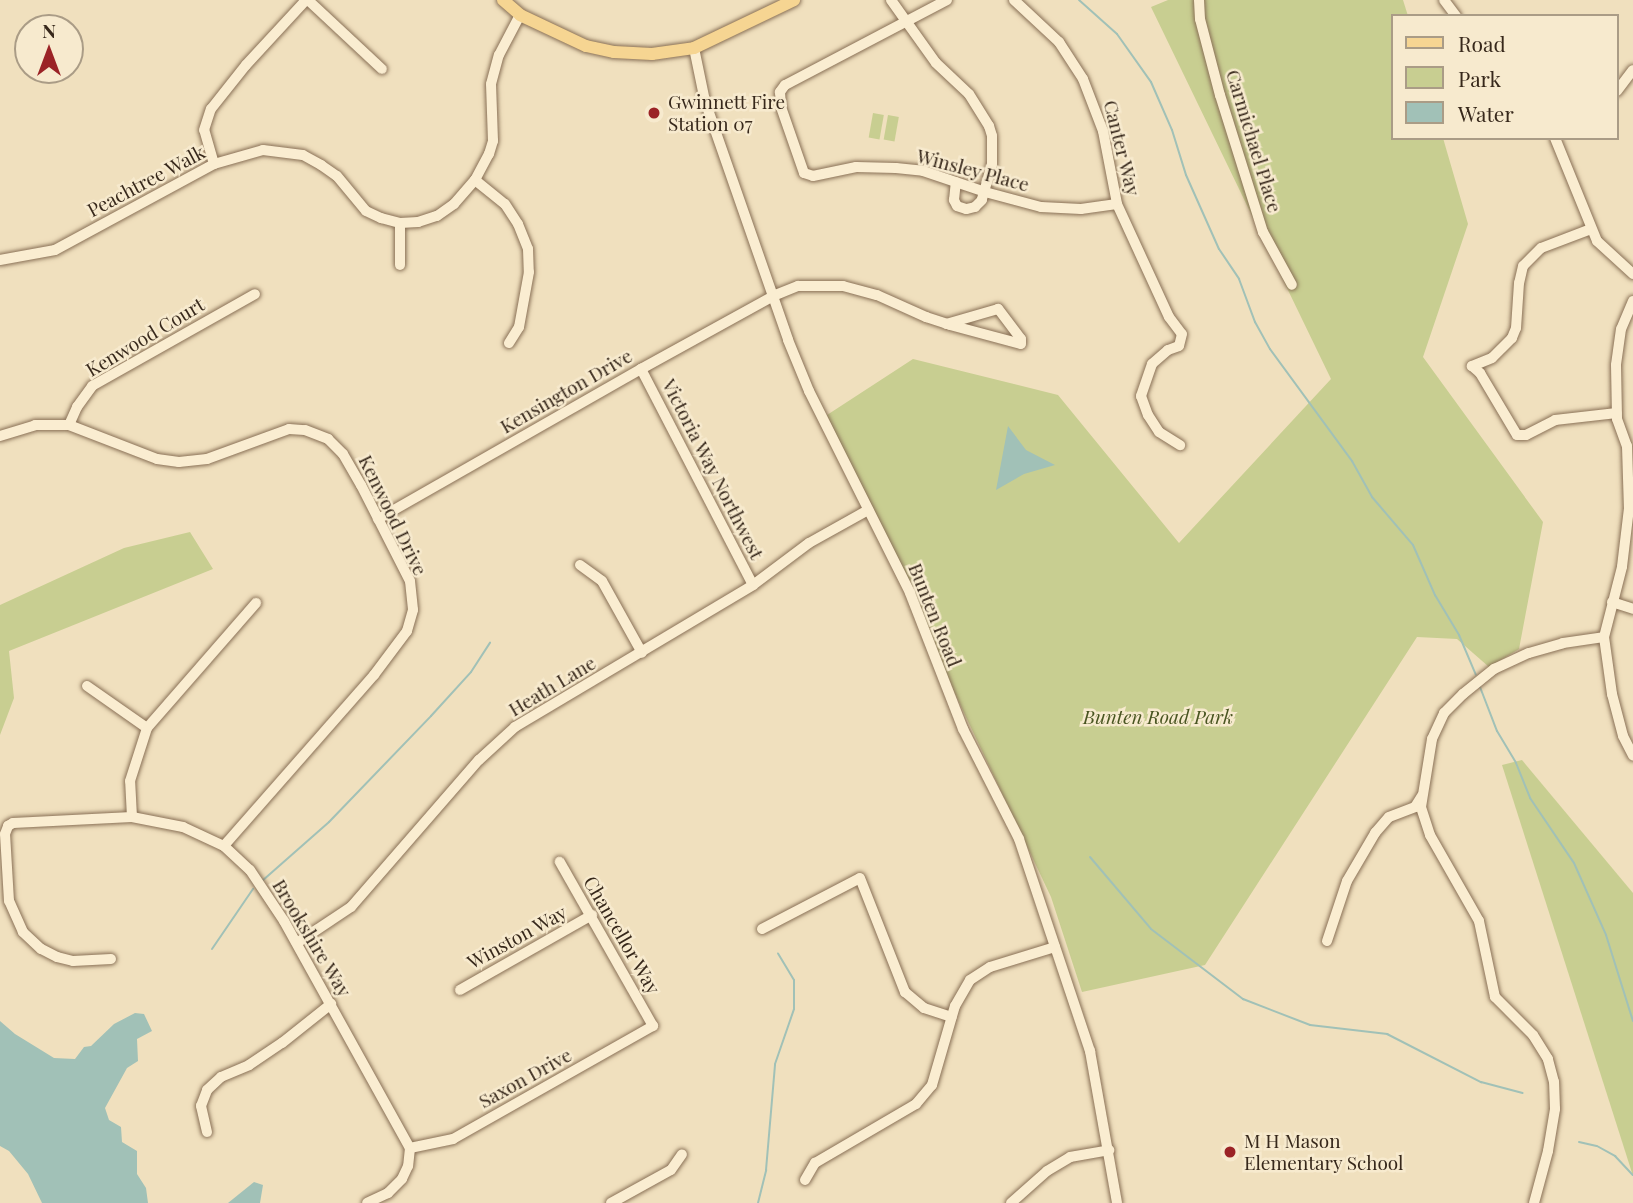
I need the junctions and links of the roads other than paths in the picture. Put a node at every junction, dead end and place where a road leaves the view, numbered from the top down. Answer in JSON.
{"nodes":[{"id":1,"x":307,"y":0,"type":"edge"},
{"id":2,"x":503,"y":0,"type":"edge"},
{"id":3,"x":891,"y":0,"type":"edge"},
{"id":4,"x":947,"y":0,"type":"edge"},
{"id":5,"x":1014,"y":0,"type":"edge"},
{"id":6,"x":1199,"y":0,"type":"edge"},
{"id":7,"x":791,"y":1,"type":"edge"},
{"id":8,"x":520,"y":15,"type":"junction"},
{"id":9,"x":907,"y":22,"type":"junction"},
{"id":10,"x":694,"y":48,"type":"junction"},
{"id":11,"x":382,"y":69,"type":"dead end"},
{"id":12,"x":1633,"y":70,"type":"edge"},
{"id":13,"x":1619,"y":88,"type":"edge"},
{"id":14,"x":1556,"y":140,"type":"edge"},
{"id":15,"x":214,"y":164,"type":"junction"},
{"id":16,"x":475,"y":180,"type":"junction"},
{"id":17,"x":956,"y":182,"type":"junction"},
{"id":18,"x":985,"y":192,"type":"junction"},
{"id":19,"x":1117,"y":204,"type":"junction"},
{"id":20,"x":400,"y":223,"type":"junction"},
{"id":21,"x":1591,"y":229,"type":"junction"},
{"id":22,"x":0,"y":260,"type":"edge"},
{"id":23,"x":400,"y":265,"type":"dead end"},
{"id":24,"x":1633,"y":274,"type":"edge"},
{"id":25,"x":1292,"y":285,"type":"dead end"},
{"id":26,"x":255,"y":294,"type":"dead end"},
{"id":27,"x":773,"y":296,"type":"junction"},
{"id":28,"x":1633,"y":301,"type":"edge"},
{"id":29,"x":946,"y":324,"type":"junction"},
{"id":30,"x":509,"y":343,"type":"dead end"},
{"id":31,"x":641,"y":369,"type":"junction"},
{"id":32,"x":1617,"y":413,"type":"junction"},
{"id":33,"x":69,"y":425,"type":"junction"},
{"id":34,"x":0,"y":436,"type":"edge"},
{"id":35,"x":1180,"y":445,"type":"dead end"},
{"id":36,"x":868,"y":510,"type":"junction"},
{"id":37,"x":378,"y":519,"type":"junction"},
{"id":38,"x":580,"y":565,"type":"dead end"},
{"id":39,"x":753,"y":585,"type":"junction"},
{"id":40,"x":1612,"y":602,"type":"junction"},
{"id":41,"x":256,"y":603,"type":"dead end"},
{"id":42,"x":1633,"y":609,"type":"edge"},
{"id":43,"x":1604,"y":637,"type":"junction"},
{"id":44,"x":642,"y":653,"type":"junction"},
{"id":45,"x":87,"y":686,"type":"dead end"},
{"id":46,"x":147,"y":728,"type":"junction"},
{"id":47,"x":1633,"y":755,"type":"edge"},
{"id":48,"x":1424,"y":793,"type":"junction"},
{"id":49,"x":132,"y":817,"type":"junction"},
{"id":50,"x":224,"y":846,"type":"junction"},
{"id":51,"x":560,"y":862,"type":"dead end"},
{"id":52,"x":592,"y":915,"type":"junction"},
{"id":53,"x":762,"y":929,"type":"dead end"},
{"id":54,"x":1326,"y":941,"type":"dead end"},
{"id":55,"x":296,"y":943,"type":"junction"},
{"id":56,"x":1055,"y":947,"type":"junction"},
{"id":57,"x":111,"y":959,"type":"dead end"},
{"id":58,"x":460,"y":990,"type":"dead end"},
{"id":59,"x":331,"y":1004,"type":"junction"},
{"id":60,"x":952,"y":1017,"type":"junction"},
{"id":61,"x":653,"y":1026,"type":"joint"},
{"id":62,"x":207,"y":1132,"type":"dead end"},
{"id":63,"x":410,"y":1148,"type":"junction"},
{"id":64,"x":1109,"y":1150,"type":"junction"},
{"id":65,"x":682,"y":1154,"type":"dead end"},
{"id":66,"x":806,"y":1180,"type":"dead end"},
{"id":67,"x":367,"y":1203,"type":"edge"},
{"id":68,"x":611,"y":1203,"type":"edge"},
{"id":69,"x":1011,"y":1203,"type":"edge"},
{"id":70,"x":1117,"y":1203,"type":"edge"},
{"id":71,"x":1534,"y":1203,"type":"edge"}],
"edges":[{"from":1,"to":11,"type":"street"},
{"from":1,"to":15,"type":"street"},
{"from":2,"to":8,"type":"main road"},
{"from":3,"to":9,"type":"street"},
{"from":4,"to":9,"type":"street","name":"Winsley Place"},
{"from":5,"to":19,"type":"street","name":"Canter Way"},
{"from":6,"to":25,"type":"street","name":"Carmichael Place"},
{"from":7,"to":10,"type":"main road"},
{"from":8,"to":10,"type":"main road"},
{"from":8,"to":16,"type":"street","name":"Peachtree Walk"},
{"from":9,"to":17,"type":"street","name":"Winsley Place"},
{"from":9,"to":18,"type":"street"},
{"from":10,"to":27,"type":"street","name":"Bunten Road"},
{"from":12,"to":13,"type":"street"},
{"from":14,"to":21,"type":"street"},
{"from":15,"to":20,"type":"street","name":"Peachtree Walk"},
{"from":15,"to":22,"type":"street","name":"Peachtree Walk"},
{"from":16,"to":20,"type":"street","name":"Peachtree Walk"},
{"from":16,"to":30,"type":"street"},
{"from":17,"to":18,"type":"street","name":"Winsley Place"},
{"from":17,"to":18,"type":"street"},
{"from":18,"to":19,"type":"street","name":"Winsley Place"},
{"from":19,"to":35,"type":"street","name":"Canter Way"},
{"from":20,"to":23,"type":"street"},
{"from":21,"to":24,"type":"street"},
{"from":21,"to":32,"type":"street"},
{"from":26,"to":33,"type":"street","name":"Kenwood Court"},
{"from":27,"to":29,"type":"street","name":"Kensington Drive"},
{"from":27,"to":31,"type":"street","name":"Kensington Drive"},
{"from":27,"to":36,"type":"street","name":"Bunten Road"},
{"from":28,"to":32,"type":"street"},
{"from":29,"to":29,"type":"street","name":"Kensington Drive"},
{"from":31,"to":37,"type":"street","name":"Kensington Drive"},
{"from":31,"to":39,"type":"street","name":"Victoria Way Northwest"},
{"from":32,"to":40,"type":"street"},
{"from":33,"to":34,"type":"street","name":"Kenwood Drive"},
{"from":33,"to":37,"type":"street","name":"Kenwood Drive"},
{"from":36,"to":39,"type":"street","name":"Heath Lane"},
{"from":36,"to":56,"type":"street","name":"Bunten Road"},
{"from":37,"to":50,"type":"street","name":"Kenwood Drive"},
{"from":38,"to":44,"type":"street"},
{"from":39,"to":44,"type":"street","name":"Heath Lane"},
{"from":40,"to":42,"type":"street"},
{"from":40,"to":43,"type":"street"},
{"from":41,"to":46,"type":"street"},
{"from":43,"to":47,"type":"street"},
{"from":43,"to":48,"type":"street"},
{"from":44,"to":55,"type":"street","name":"Heath Lane"},
{"from":45,"to":46,"type":"street"},
{"from":46,"to":49,"type":"street"},
{"from":48,"to":54,"type":"street"},
{"from":48,"to":71,"type":"street"},
{"from":49,"to":50,"type":"street","name":"Brookshire Way"},
{"from":49,"to":57,"type":"street","name":"Brookshire Way"},
{"from":50,"to":55,"type":"street","name":"Brookshire Way"},
{"from":51,"to":52,"type":"street","name":"Chancellor Way"},
{"from":52,"to":58,"type":"street","name":"Winston Way"},
{"from":52,"to":61,"type":"street","name":"Chancellor Way"},
{"from":53,"to":60,"type":"street"},
{"from":55,"to":59,"type":"street","name":"Brookshire Way"},
{"from":56,"to":60,"type":"street"},
{"from":56,"to":64,"type":"street","name":"Bunten Road"},
{"from":59,"to":62,"type":"street"},
{"from":59,"to":63,"type":"street","name":"Brookshire Way"},
{"from":60,"to":66,"type":"street"},
{"from":61,"to":63,"type":"street","name":"Saxon Drive"},
{"from":63,"to":67,"type":"street"},
{"from":64,"to":69,"type":"street"},
{"from":64,"to":70,"type":"street","name":"Bunten Road"},
{"from":65,"to":68,"type":"street"}]}
